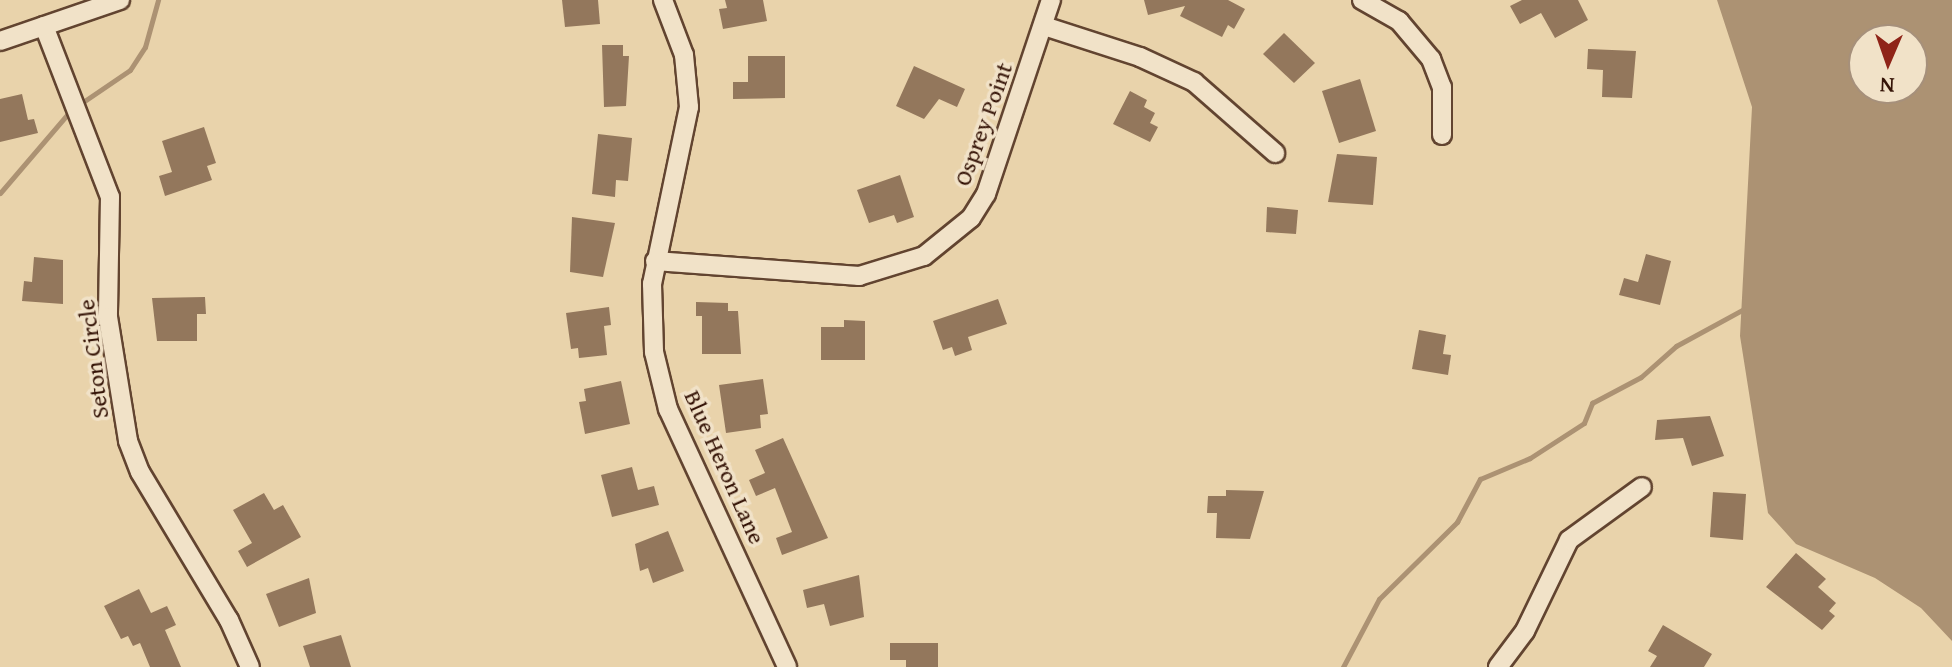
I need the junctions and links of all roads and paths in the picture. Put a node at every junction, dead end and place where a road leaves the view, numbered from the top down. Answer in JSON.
{"nodes":[{"id":1,"x":120,"y":0,"type":"edge"},
{"id":2,"x":663,"y":0,"type":"edge"},
{"id":3,"x":1051,"y":0,"type":"edge"},
{"id":4,"x":1362,"y":0,"type":"edge"},
{"id":5,"x":44,"y":26,"type":"junction"},
{"id":6,"x":1044,"y":26,"type":"junction"},
{"id":7,"x":0,"y":41,"type":"edge"},
{"id":8,"x":1442,"y":135,"type":"dead end"},
{"id":9,"x":1275,"y":153,"type":"dead end"},
{"id":10,"x":655,"y":261,"type":"junction"},
{"id":11,"x":1642,"y":487,"type":"dead end"},
{"id":12,"x":250,"y":667,"type":"edge"},
{"id":13,"x":787,"y":667,"type":"edge"},
{"id":14,"x":1498,"y":667,"type":"edge"}],
"edges":[{"from":1,"to":5,"type":"street"},
{"from":2,"to":10,"type":"street","name":"Blue Heron Lane"},
{"from":3,"to":6,"type":"street","name":"Osprey Point"},
{"from":4,"to":8,"type":"street"},
{"from":5,"to":7,"type":"street"},
{"from":5,"to":12,"type":"street","name":"Seton Circle"},
{"from":6,"to":9,"type":"street"},
{"from":6,"to":10,"type":"street","name":"Osprey Point"},
{"from":10,"to":13,"type":"street","name":"Blue Heron Lane"},
{"from":11,"to":14,"type":"street"}]}
